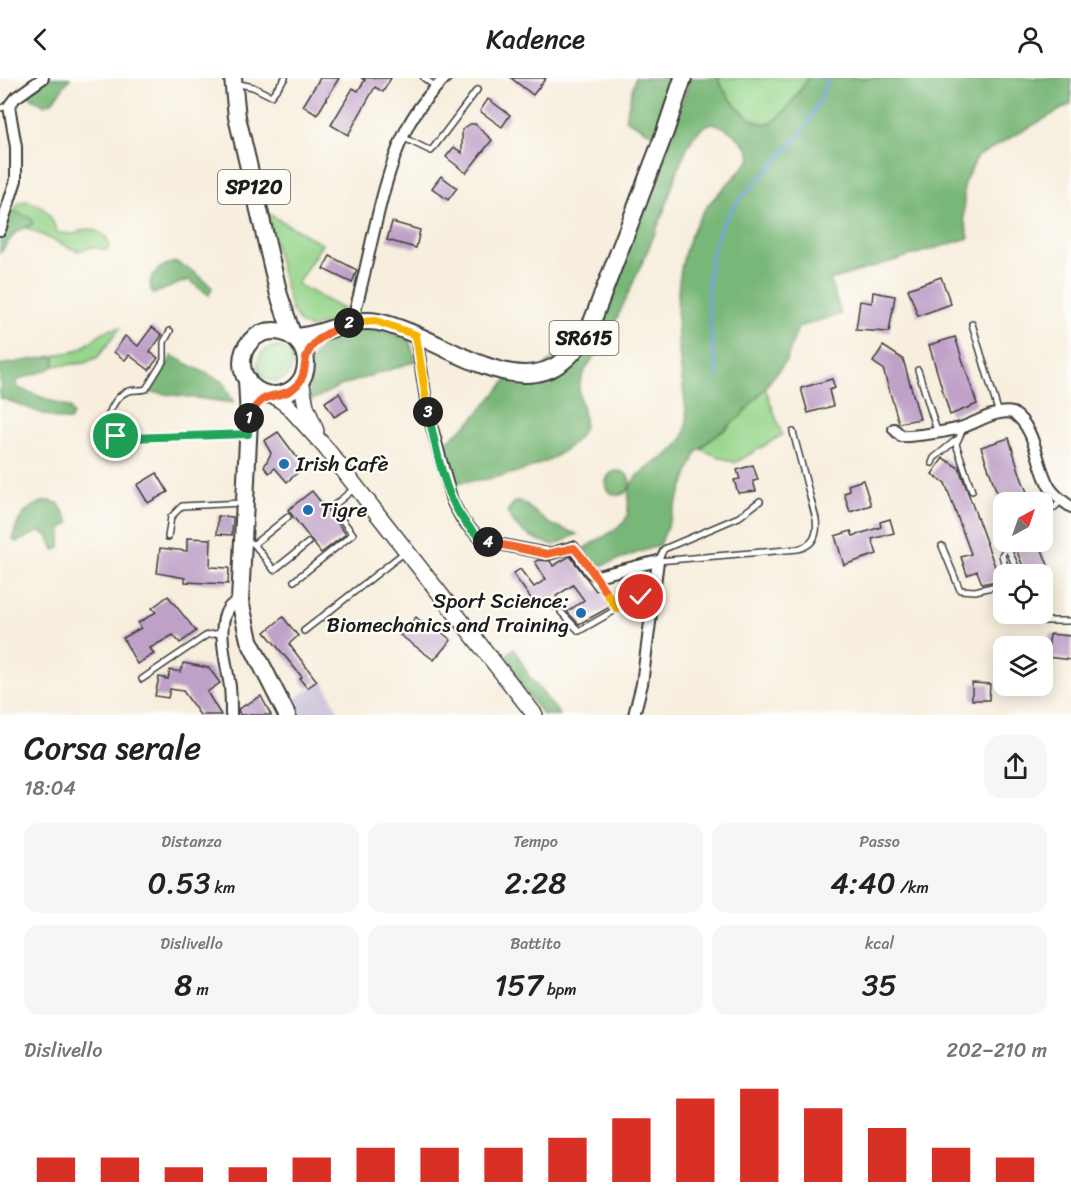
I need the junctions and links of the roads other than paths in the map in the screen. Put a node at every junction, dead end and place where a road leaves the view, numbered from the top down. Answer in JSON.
{"nodes":[{"id":1,"x":43,"y":78,"type":"edge"},
{"id":2,"x":285,"y":78,"type":"edge"},
{"id":3,"x":424,"y":78,"type":"edge"},
{"id":4,"x":445,"y":78,"type":"edge"},
{"id":5,"x":683,"y":78,"type":"edge"},
{"id":6,"x":233,"y":80,"type":"edge"},
{"id":7,"x":436,"y":87,"type":"junction"},
{"id":8,"x":477,"y":90,"type":"dead end"},
{"id":9,"x":4,"y":107,"type":"edge"},
{"id":10,"x":402,"y":137,"type":"junction"},
{"id":11,"x":0,"y":230,"type":"edge"},
{"id":12,"x":279,"y":295,"type":"junction"},
{"id":13,"x":354,"y":322,"type":"junction"},
{"id":14,"x":972,"y":324,"type":"dead end"},
{"id":15,"x":170,"y":331,"type":"dead end"},
{"id":16,"x":330,"y":331,"type":"junction"},
{"id":17,"x":265,"y":332,"type":"junction"},
{"id":18,"x":416,"y":335,"type":"junction"},
{"id":19,"x":293,"y":337,"type":"junction"},
{"id":20,"x":306,"y":359,"type":"junction"},
{"id":21,"x":918,"y":370,"type":"dead end"},
{"id":22,"x":247,"y":379,"type":"junction"},
{"id":23,"x":301,"y":380,"type":"junction"},
{"id":24,"x":271,"y":394,"type":"junction"},
{"id":25,"x":999,"y":414,"type":"junction"},
{"id":26,"x":248,"y":427,"type":"junction"},
{"id":27,"x":963,"y":427,"type":"junction"},
{"id":28,"x":894,"y":429,"type":"dead end"},
{"id":29,"x":937,"y":431,"type":"junction"},
{"id":30,"x":793,"y":432,"type":"dead end"},
{"id":31,"x":957,"y":440,"type":"junction"},
{"id":32,"x":325,"y":447,"type":"junction"},
{"id":33,"x":932,"y":463,"type":"dead end"},
{"id":34,"x":356,"y":487,"type":"junction"},
{"id":35,"x":972,"y":491,"type":"dead end"},
{"id":36,"x":760,"y":501,"type":"dead end"},
{"id":37,"x":243,"y":503,"type":"junction"},
{"id":38,"x":1066,"y":504,"type":"edge"},
{"id":39,"x":288,"y":517,"type":"dead end"},
{"id":40,"x":168,"y":537,"type":"dead end"},
{"id":41,"x":248,"y":543,"type":"junction"},
{"id":42,"x":308,"y":543,"type":"dead end"},
{"id":43,"x":942,"y":546,"type":"dead end"},
{"id":44,"x":406,"y":551,"type":"junction"},
{"id":45,"x":658,"y":561,"type":"junction"},
{"id":46,"x":597,"y":576,"type":"junction"},
{"id":47,"x":294,"y":581,"type":"dead end"},
{"id":48,"x":993,"y":587,"type":"edge"},
{"id":49,"x":655,"y":598,"type":"junction"},
{"id":50,"x":240,"y":601,"type":"junction"},
{"id":51,"x":617,"y":609,"type":"junction"},
{"id":52,"x":561,"y":612,"type":"dead end"},
{"id":53,"x":1053,"y":621,"type":"edge"},
{"id":54,"x":1071,"y":621,"type":"edge"},
{"id":55,"x":304,"y":632,"type":"dead end"},
{"id":56,"x":222,"y":633,"type":"junction"},
{"id":57,"x":142,"y":679,"type":"dead end"},
{"id":58,"x":231,"y":715,"type":"edge"},
{"id":59,"x":287,"y":715,"type":"edge"},
{"id":60,"x":535,"y":715,"type":"edge"},
{"id":61,"x":634,"y":715,"type":"edge"}],
"edges":[{"from":1,"to":9,"type":"street"},
{"from":2,"to":6,"type":"lane"},
{"from":3,"to":7,"type":"lane"},
{"from":4,"to":7,"type":"street"},
{"from":5,"to":18,"type":"main road","number":"SR615"},
{"from":6,"to":12,"type":"main road","number":"SP120"},
{"from":7,"to":10,"type":"street"},
{"from":8,"to":10,"type":"lane"},
{"from":9,"to":11,"type":"street"},
{"from":10,"to":13,"type":"street"},
{"from":12,"to":17,"type":"main road","number":"SP120"},
{"from":12,"to":19,"type":"main road","number":"SP120"},
{"from":13,"to":16,"type":"main road","number":"SR615"},
{"from":13,"to":18,"type":"main road","number":"SR615"},
{"from":14,"to":25,"type":"lane"},
{"from":15,"to":26,"type":"lane"},
{"from":16,"to":19,"type":"main road","number":"SR615"},
{"from":16,"to":20,"type":"main road","number":"SR615"},
{"from":17,"to":19,"type":"main road"},
{"from":17,"to":22,"type":"main road"},
{"from":18,"to":46,"type":"street"},
{"from":19,"to":20,"type":"main road"},
{"from":20,"to":23,"type":"main road"},
{"from":21,"to":29,"type":"lane"},
{"from":22,"to":24,"type":"main road"},
{"from":22,"to":26,"type":"main road"},
{"from":23,"to":24,"type":"main road"},
{"from":23,"to":32,"type":"main road"},
{"from":24,"to":26,"type":"main road"},
{"from":24,"to":32,"type":"main road"},
{"from":25,"to":27,"type":"street"},
{"from":25,"to":38,"type":"street"},
{"from":26,"to":37,"type":"main road"},
{"from":27,"to":29,"type":"street"},
{"from":27,"to":31,"type":"lane"},
{"from":28,"to":29,"type":"street"},
{"from":30,"to":45,"type":"lane"},
{"from":31,"to":33,"type":"lane"},
{"from":31,"to":35,"type":"lane"},
{"from":32,"to":34,"type":"main road"},
{"from":34,"to":44,"type":"main road"},
{"from":34,"to":47,"type":"lane"},
{"from":36,"to":45,"type":"lane"},
{"from":37,"to":40,"type":"lane"},
{"from":37,"to":41,"type":"main road"},
{"from":39,"to":41,"type":"lane"},
{"from":41,"to":42,"type":"lane"},
{"from":41,"to":50,"type":"main road"},
{"from":43,"to":48,"type":"lane"},
{"from":44,"to":55,"type":"lane"},
{"from":44,"to":60,"type":"main road"},
{"from":45,"to":46,"type":"street"},
{"from":45,"to":49,"type":"street"},
{"from":46,"to":51,"type":"lane"},
{"from":49,"to":51,"type":"lane"},
{"from":49,"to":61,"type":"street"},
{"from":50,"to":56,"type":"street"},
{"from":50,"to":59,"type":"main road"},
{"from":51,"to":52,"type":"lane"},
{"from":53,"to":54,"type":"lane"},
{"from":56,"to":57,"type":"lane"},
{"from":56,"to":58,"type":"street"}]}
